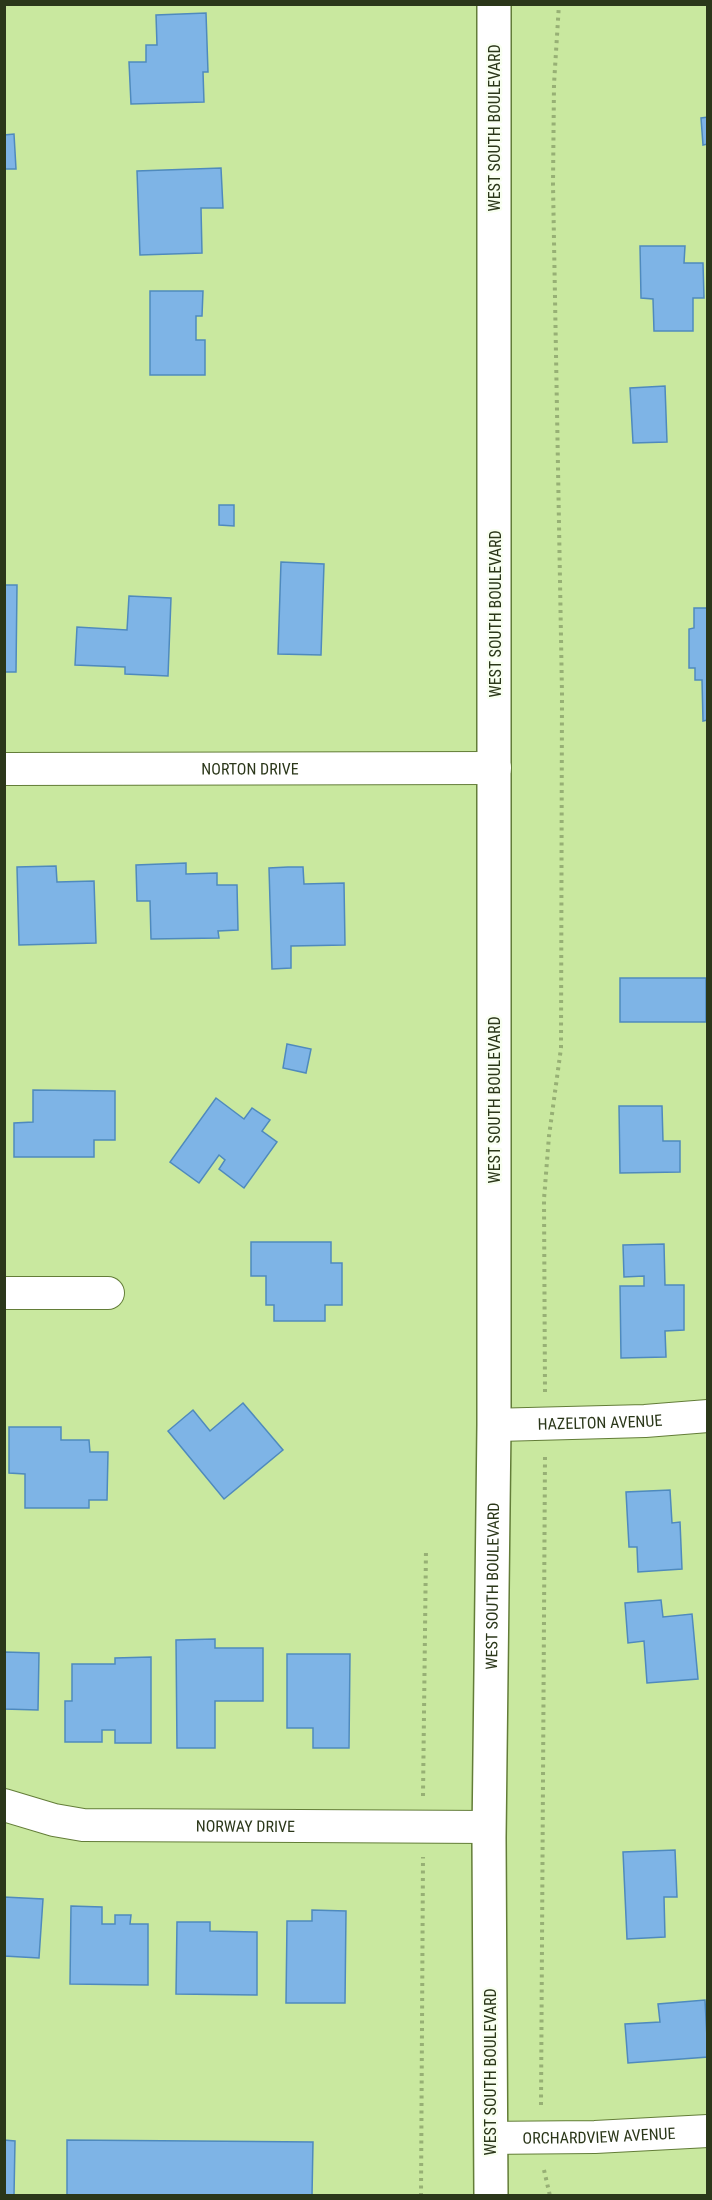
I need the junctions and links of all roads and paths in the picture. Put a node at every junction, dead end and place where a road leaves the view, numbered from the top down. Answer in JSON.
{"nodes":[{"id":1,"x":494,"y":4,"type":"edge"},
{"id":2,"x":560,"y":4,"type":"edge"},
{"id":3,"x":495,"y":768,"type":"junction"},
{"id":4,"x":4,"y":769,"type":"edge"},
{"id":5,"x":4,"y":1293,"type":"edge"},
{"id":6,"x":108,"y":1293,"type":"dead end"},
{"id":7,"x":545,"y":1388,"type":"dead end"},
{"id":8,"x":708,"y":1416,"type":"edge"},
{"id":9,"x":494,"y":1425,"type":"junction"},
{"id":10,"x":545,"y":1457,"type":"dead end"},
{"id":11,"x":426,"y":1549,"type":"dead end"},
{"id":12,"x":4,"y":1805,"type":"edge"},
{"id":13,"x":423,"y":1805,"type":"dead end"},
{"id":14,"x":489,"y":1827,"type":"junction"},
{"id":15,"x":423,"y":1851,"type":"dead end"},
{"id":16,"x":541,"y":2102,"type":"dead end"},
{"id":17,"x":708,"y":2131,"type":"edge"},
{"id":18,"x":491,"y":2138,"type":"junction"},
{"id":19,"x":544,"y":2173,"type":"dead end"},
{"id":20,"x":421,"y":2196,"type":"edge"},
{"id":21,"x":491,"y":2196,"type":"edge"},
{"id":22,"x":550,"y":2196,"type":"edge"}],
"edges":[{"from":1,"to":3,"type":"street","name":"WEST SOUTH BOULEVARD"},
{"from":2,"to":7,"type":"path"},
{"from":3,"to":4,"type":"street","name":"NORTON DRIVE"},
{"from":3,"to":9,"type":"street","name":"WEST SOUTH BOULEVARD"},
{"from":5,"to":6,"type":"street"},
{"from":8,"to":9,"type":"street","name":"HAZELTON AVENUE"},
{"from":9,"to":14,"type":"street","name":"WEST SOUTH BOULEVARD"},
{"from":10,"to":16,"type":"path"},
{"from":11,"to":13,"type":"path"},
{"from":12,"to":14,"type":"street","name":"NORWAY DRIVE"},
{"from":14,"to":18,"type":"street","name":"WEST SOUTH BOULEVARD"},
{"from":15,"to":20,"type":"path"},
{"from":17,"to":18,"type":"street","name":"ORCHARDVIEW AVENUE"},
{"from":18,"to":21,"type":"street","name":"WEST SOUTH BOULEVARD"},
{"from":19,"to":22,"type":"path"}]}
